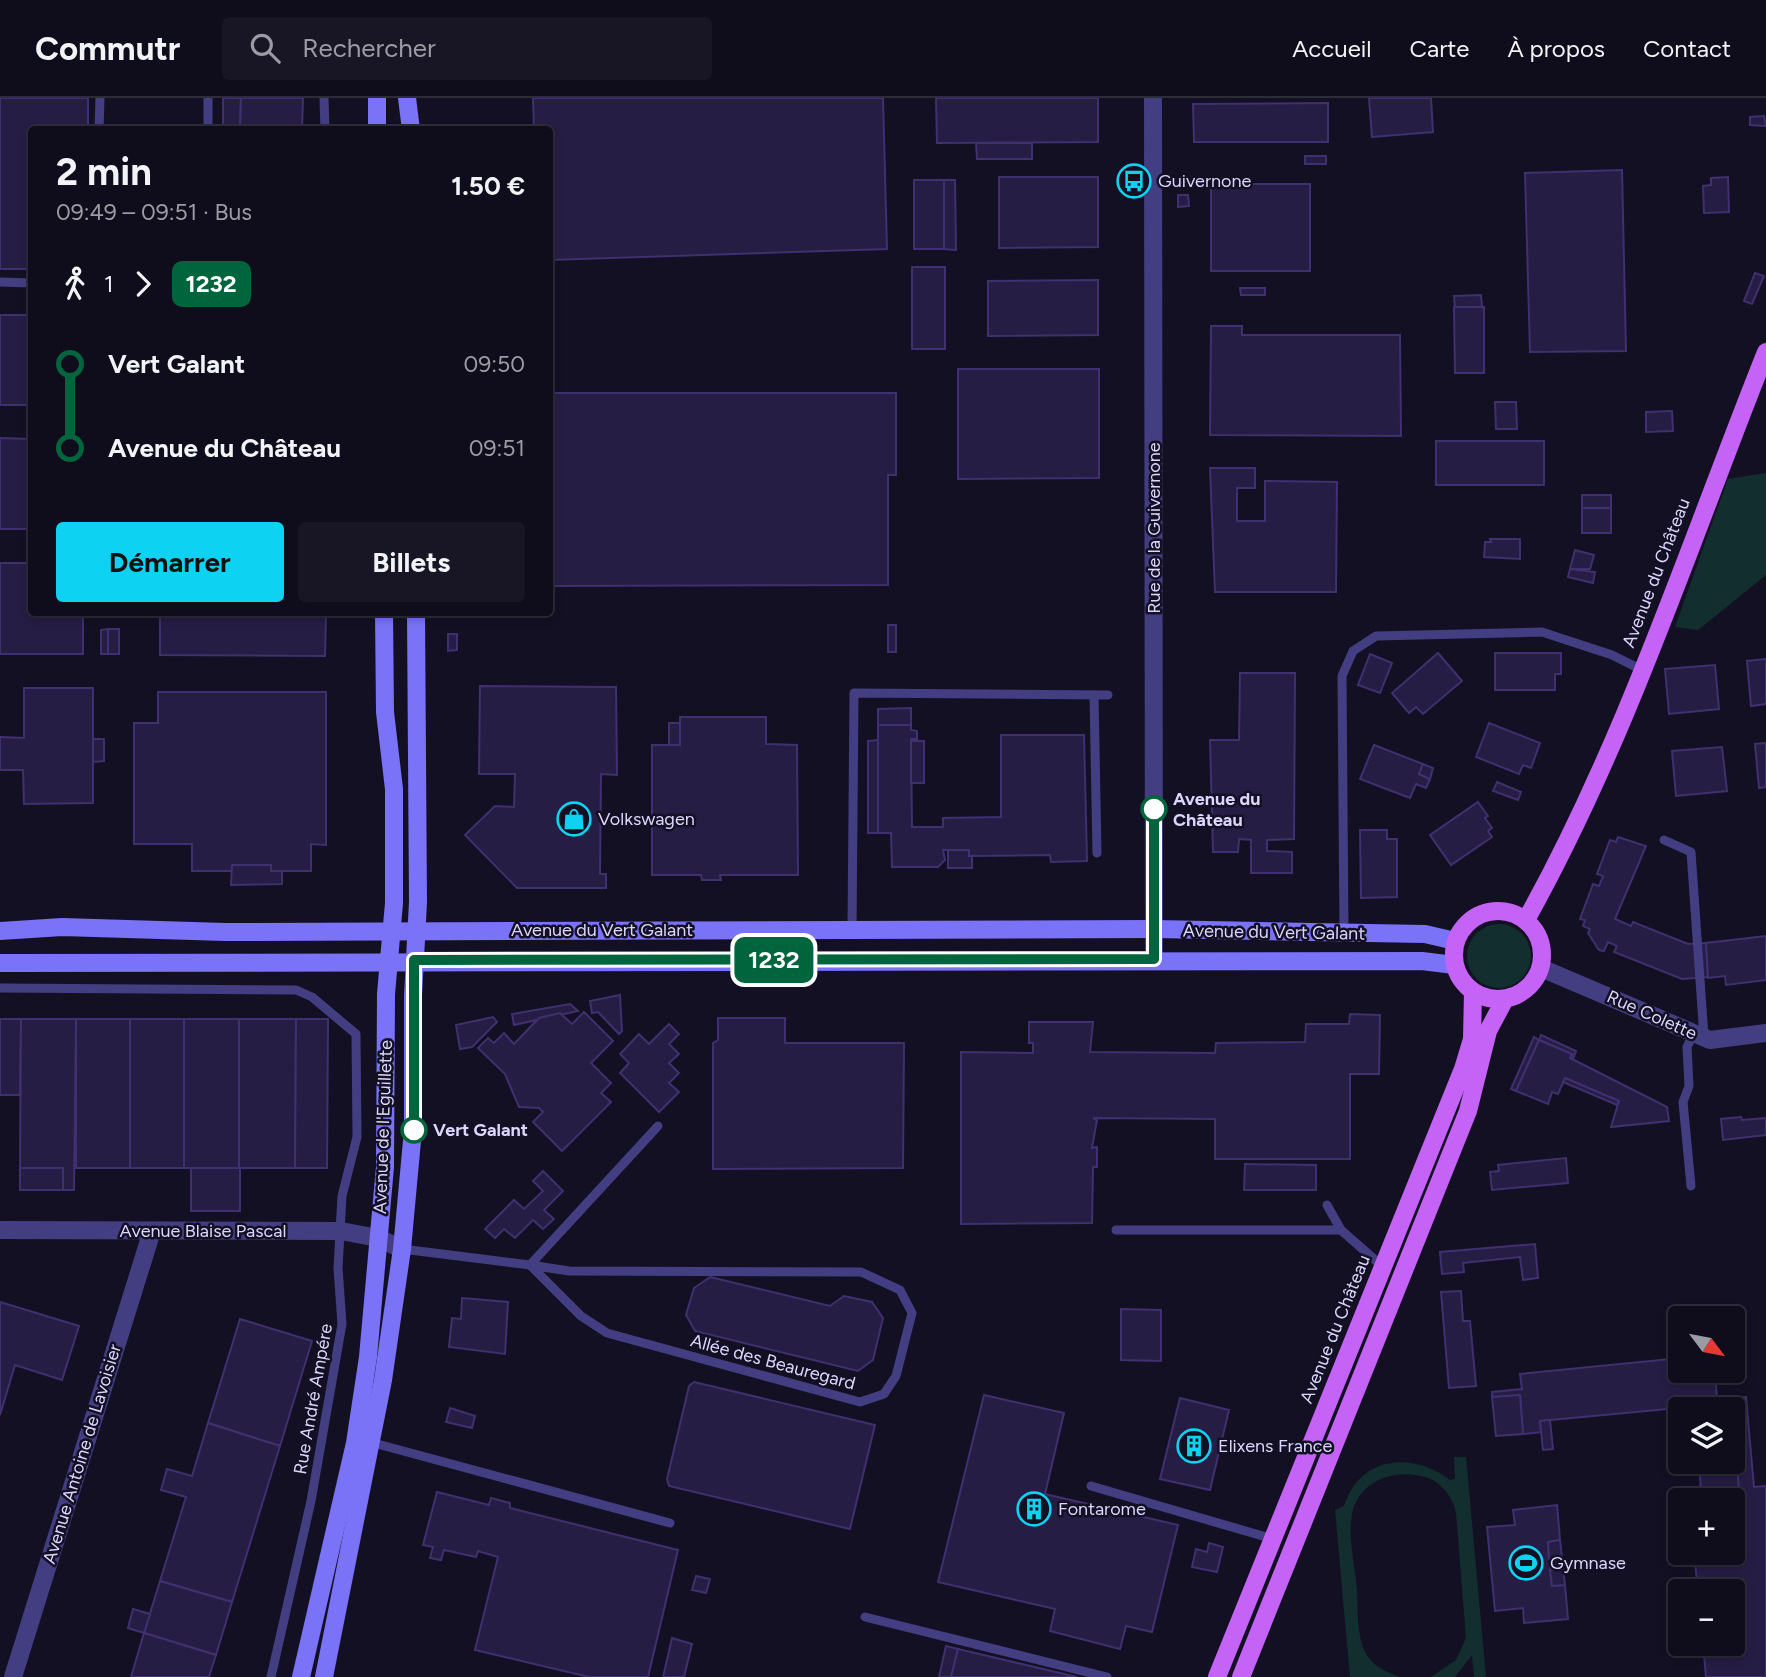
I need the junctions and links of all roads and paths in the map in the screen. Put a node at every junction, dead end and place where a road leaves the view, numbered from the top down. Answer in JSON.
{"nodes":[{"id":1,"x":100,"y":98,"type":"edge"},
{"id":2,"x":208,"y":98,"type":"edge"},
{"id":3,"x":324,"y":98,"type":"edge"},
{"id":4,"x":377,"y":98,"type":"edge"},
{"id":5,"x":407,"y":98,"type":"edge"},
{"id":6,"x":1153,"y":98,"type":"edge"},
{"id":7,"x":99,"y":126,"type":"edge"},
{"id":8,"x":208,"y":126,"type":"edge"},
{"id":9,"x":326,"y":126,"type":"edge"},
{"id":10,"x":377,"y":126,"type":"edge"},
{"id":11,"x":410,"y":126,"type":"edge"},
{"id":12,"x":0,"y":282,"type":"edge"},
{"id":13,"x":28,"y":283,"type":"edge"},
{"id":14,"x":1766,"y":352,"type":"edge"},
{"id":15,"x":384,"y":616,"type":"edge"},
{"id":16,"x":416,"y":616,"type":"edge"},
{"id":17,"x":1642,"y":670,"type":"junction"},
{"id":18,"x":1094,"y":695,"type":"junction"},
{"id":19,"x":1108,"y":695,"type":"dead end"},
{"id":20,"x":1664,"y":840,"type":"dead end"},
{"id":21,"x":1097,"y":853,"type":"dead end"},
{"id":22,"x":1526,"y":920,"type":"junction"},
{"id":23,"x":393,"y":929,"type":"junction"},
{"id":24,"x":417,"y":929,"type":"junction"},
{"id":25,"x":1155,"y":929,"type":"junction"},
{"id":26,"x":852,"y":930,"type":"junction"},
{"id":27,"x":0,"y":931,"type":"edge"},
{"id":28,"x":1344,"y":933,"type":"junction"},
{"id":29,"x":1455,"y":941,"type":"junction"},
{"id":30,"x":1154,"y":959,"type":"junction"},
{"id":31,"x":388,"y":960,"type":"junction"},
{"id":32,"x":414,"y":960,"type":"junction"},
{"id":33,"x":0,"y":963,"type":"edge"},
{"id":34,"x":1454,"y":965,"type":"junction"},
{"id":35,"x":1541,"y":968,"type":"junction"},
{"id":36,"x":0,"y":988,"type":"edge"},
{"id":37,"x":1473,"y":992,"type":"junction"},
{"id":38,"x":1506,"y":999,"type":"junction"},
{"id":39,"x":1766,"y":1033,"type":"edge"},
{"id":40,"x":1699,"y":1036,"type":"junction"},
{"id":41,"x":659,"y":1126,"type":"dead end"},
{"id":42,"x":1691,"y":1186,"type":"dead end"},
{"id":43,"x":1327,"y":1205,"type":"dead end"},
{"id":44,"x":0,"y":1230,"type":"edge"},
{"id":45,"x":1116,"y":1230,"type":"dead end"},
{"id":46,"x":1341,"y":1230,"type":"junction"},
{"id":47,"x":152,"y":1231,"type":"junction"},
{"id":48,"x":341,"y":1231,"type":"junction"},
{"id":49,"x":378,"y":1238,"type":"junction"},
{"id":50,"x":402,"y":1249,"type":"junction"},
{"id":51,"x":530,"y":1265,"type":"junction"},
{"id":52,"x":1383,"y":1267,"type":"junction"},
{"id":53,"x":370,"y":1442,"type":"junction"},
{"id":54,"x":1091,"y":1486,"type":"dead end"},
{"id":55,"x":670,"y":1522,"type":"dead end"},
{"id":56,"x":1273,"y":1539,"type":"junction"},
{"id":57,"x":865,"y":1617,"type":"dead end"},
{"id":58,"x":13,"y":1677,"type":"edge"},
{"id":59,"x":271,"y":1677,"type":"edge"},
{"id":60,"x":301,"y":1677,"type":"edge"},
{"id":61,"x":324,"y":1677,"type":"edge"},
{"id":62,"x":1107,"y":1677,"type":"edge"},
{"id":63,"x":1217,"y":1677,"type":"edge"},
{"id":64,"x":1241,"y":1677,"type":"edge"}],
"edges":[{"from":1,"to":7,"type":"lane"},
{"from":2,"to":8,"type":"lane"},
{"from":3,"to":9,"type":"lane"},
{"from":4,"to":10,"type":"street"},
{"from":5,"to":11,"type":"street"},
{"from":6,"to":25,"type":"street","name":"Rue de la Guivernone"},
{"from":12,"to":13,"type":"lane"},
{"from":14,"to":17,"type":"main road","name":"Avenue du Château"},
{"from":15,"to":23,"type":"street","name":"Avenue de l'Eguillette"},
{"from":16,"to":24,"type":"street","name":"Avenue de l'Eguillette"},
{"from":17,"to":22,"type":"main road","name":"Avenue du Château"},
{"from":17,"to":28,"type":"lane"},
{"from":18,"to":19,"type":"lane"},
{"from":18,"to":21,"type":"lane"},
{"from":18,"to":26,"type":"lane"},
{"from":20,"to":40,"type":"lane"},
{"from":22,"to":29,"type":"main road"},
{"from":22,"to":35,"type":"main road"},
{"from":23,"to":24,"type":"street","name":"Avenue du Vert Galant"},
{"from":23,"to":27,"type":"street","name":"Avenue du Vert Galant"},
{"from":23,"to":31,"type":"street","name":"Avenue de l'Eguillette"},
{"from":24,"to":26,"type":"street","name":"Avenue du Vert Galant"},
{"from":24,"to":32,"type":"street","name":"Avenue de l'Eguillette"},
{"from":25,"to":26,"type":"street","name":"Avenue du Vert Galant"},
{"from":25,"to":28,"type":"street","name":"Avenue du Vert Galant"},
{"from":25,"to":30,"type":"street","name":"Rue de la Guivernone"},
{"from":28,"to":29,"type":"street","name":"Avenue du Vert Galant"},
{"from":29,"to":34,"type":"main road"},
{"from":30,"to":32,"type":"street","name":"Avenue du Vert Galant"},
{"from":30,"to":34,"type":"street","name":"Avenue du Vert Galant"},
{"from":31,"to":32,"type":"street","name":"Avenue du Vert Galant"},
{"from":31,"to":33,"type":"street","name":"Avenue du Vert Galant"},
{"from":31,"to":49,"type":"street","name":"Avenue de l'Eguillette"},
{"from":32,"to":50,"type":"street","name":"Avenue de l'Eguillette"},
{"from":34,"to":37,"type":"main road"},
{"from":35,"to":38,"type":"main road"},
{"from":35,"to":40,"type":"street","name":"Rue Colette"},
{"from":36,"to":48,"type":"lane","name":"Rue André Ampére"},
{"from":37,"to":38,"type":"main road"},
{"from":37,"to":52,"type":"main road","name":"Avenue du Château"},
{"from":38,"to":64,"type":"main road"},
{"from":39,"to":40,"type":"street","name":"Rue Colette"},
{"from":40,"to":42,"type":"lane"},
{"from":41,"to":51,"type":"lane"},
{"from":43,"to":46,"type":"lane"},
{"from":44,"to":47,"type":"street","name":"Avenue Blaise Pascal"},
{"from":45,"to":46,"type":"lane"},
{"from":46,"to":52,"type":"lane"},
{"from":47,"to":48,"type":"street","name":"Avenue Blaise Pascal"},
{"from":47,"to":58,"type":"street","name":"Avenue Antoine de Lavoisier"},
{"from":48,"to":49,"type":"street","name":"Avenue Blaise Pascal"},
{"from":48,"to":59,"type":"lane","name":"Rue André Ampére"},
{"from":49,"to":50,"type":"street","name":"Avenue Blaise Pascal"},
{"from":49,"to":60,"type":"street","name":"Avenue de l'Eguillette"},
{"from":50,"to":51,"type":"lane","name":"Allée des Beauregard"},
{"from":50,"to":53,"type":"street","name":"Avenue de l'Eguillette"},
{"from":51,"to":51,"type":"lane","name":"Allée des Beauregard"},
{"from":52,"to":56,"type":"main road","name":"Avenue du Château"},
{"from":53,"to":55,"type":"lane"},
{"from":53,"to":61,"type":"street","name":"Avenue de l'Eguillette"},
{"from":54,"to":56,"type":"lane"},
{"from":56,"to":63,"type":"main road","name":"Avenue du Château"},
{"from":57,"to":62,"type":"lane"}]}
